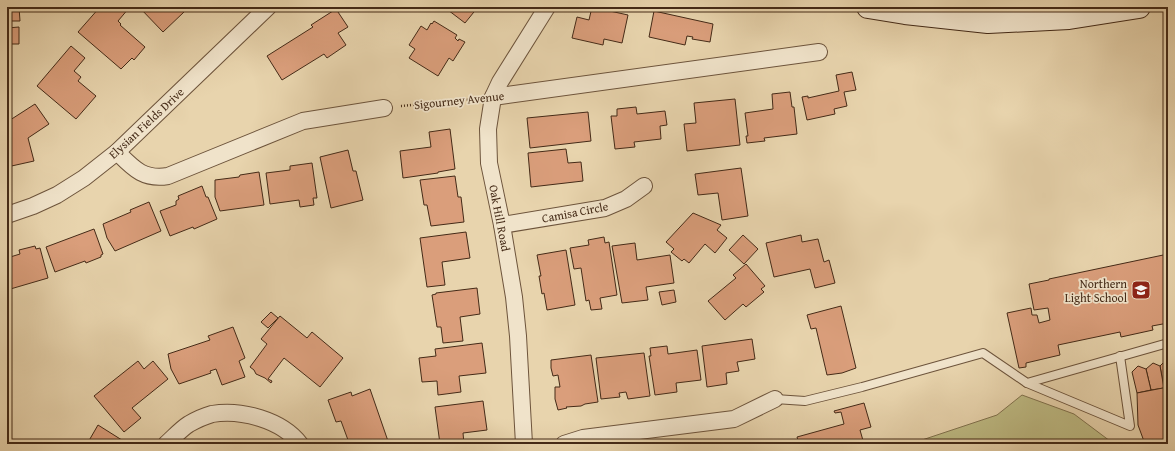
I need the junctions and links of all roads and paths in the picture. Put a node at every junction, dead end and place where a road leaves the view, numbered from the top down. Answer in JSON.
{"nodes":[{"id":1,"x":268,"y":7,"type":"edge"},
{"id":2,"x":547,"y":7,"type":"edge"},
{"id":3,"x":868,"y":7,"type":"edge"},
{"id":4,"x":1139,"y":7,"type":"edge"},
{"id":5,"x":819,"y":52,"type":"dead end"},
{"id":6,"x":492,"y":97,"type":"junction"},
{"id":7,"x":384,"y":108,"type":"joint"},
{"id":8,"x":117,"y":152,"type":"junction"},
{"id":9,"x":644,"y":186,"type":"dead end"},
{"id":10,"x":7,"y":215,"type":"edge"},
{"id":11,"x":502,"y":225,"type":"junction"},
{"id":12,"x":1168,"y":343,"type":"edge"},
{"id":13,"x":1120,"y":356,"type":"junction"},
{"id":14,"x":1027,"y":382,"type":"junction"},
{"id":15,"x":775,"y":399,"type":"joint"},
{"id":16,"x":166,"y":444,"type":"edge"},
{"id":17,"x":300,"y":444,"type":"edge"},
{"id":18,"x":524,"y":444,"type":"edge"},
{"id":19,"x":564,"y":444,"type":"edge"}],
"edges":[{"from":1,"to":8,"type":"street","name":"Elysian Fields Drive"},
{"from":2,"to":6,"type":"street","name":"Oak Hill Road"},
{"from":3,"to":4,"type":"main road"},
{"from":5,"to":6,"type":"street","name":"Sigourney Avenue"},
{"from":6,"to":7,"type":"path","name":"Sigourney Avenue"},
{"from":6,"to":11,"type":"street","name":"Oak Hill Road"},
{"from":7,"to":8,"type":"street"},
{"from":8,"to":10,"type":"street","name":"Elysian Fields Drive"},
{"from":9,"to":11,"type":"street","name":"Camisa Circle"},
{"from":11,"to":18,"type":"street","name":"Oak Hill Road"},
{"from":12,"to":13,"type":"lane"},
{"from":13,"to":14,"type":"lane"},
{"from":13,"to":14,"type":"lane"},
{"from":14,"to":15,"type":"lane"},
{"from":15,"to":19,"type":"street"},
{"from":16,"to":17,"type":"street"}]}
